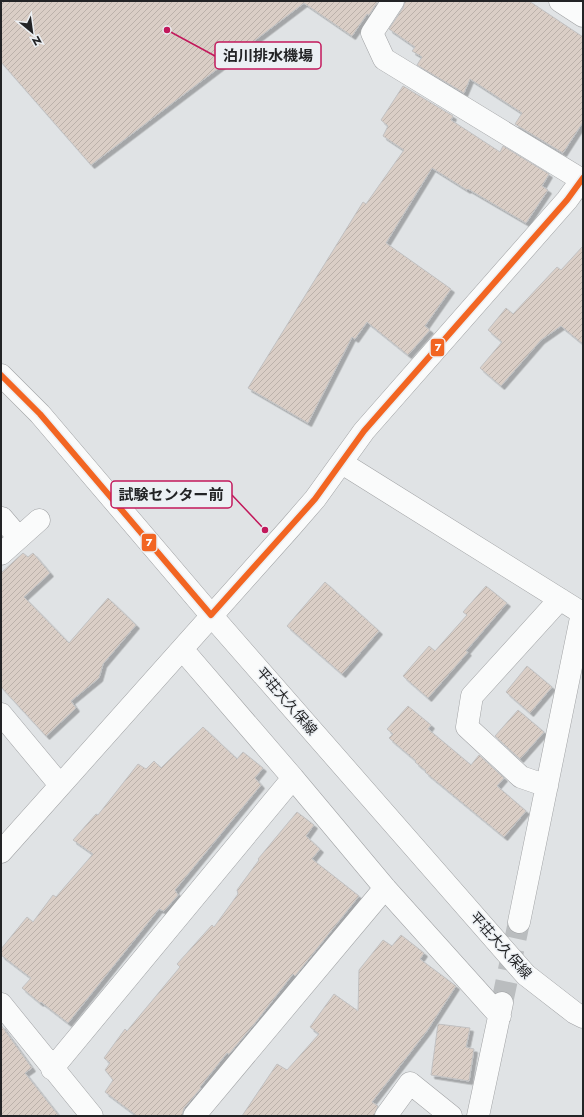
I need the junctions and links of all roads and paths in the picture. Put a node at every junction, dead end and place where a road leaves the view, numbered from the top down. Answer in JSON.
{"nodes":[{"id":1,"x":393,"y":1,"type":"edge"},
{"id":2,"x":560,"y":1,"type":"edge"},
{"id":3,"x":583,"y":16,"type":"edge"},
{"id":4,"x":582,"y":179,"type":"edge"},
{"id":5,"x":1,"y":375,"type":"edge"},
{"id":6,"x":342,"y":463,"type":"junction"},
{"id":7,"x":2,"y":518,"type":"dead end"},
{"id":8,"x":39,"y":520,"type":"dead end"},
{"id":9,"x":19,"y":538,"type":"junction"},
{"id":10,"x":1,"y":554,"type":"edge"},
{"id":11,"x":560,"y":599,"type":"junction"},
{"id":12,"x":582,"y":613,"type":"edge"},
{"id":13,"x":211,"y":615,"type":"junction"},
{"id":14,"x":182,"y":649,"type":"junction"},
{"id":15,"x":1,"y":714,"type":"edge"},
{"id":16,"x":293,"y":778,"type":"junction"},
{"id":17,"x":60,"y":785,"type":"junction"},
{"id":18,"x":547,"y":786,"type":"junction"},
{"id":19,"x":1,"y":852,"type":"edge"},
{"id":20,"x":385,"y":888,"type":"junction"},
{"id":21,"x":519,"y":922,"type":"tunnel mouth"},
{"id":22,"x":1,"y":1004,"type":"edge"},
{"id":23,"x":579,"y":1015,"type":"edge"},
{"id":24,"x":52,"y":1069,"type":"junction"},
{"id":25,"x":92,"y":1116,"type":"edge"},
{"id":26,"x":194,"y":1116,"type":"edge"},
{"id":27,"x":386,"y":1116,"type":"edge"},
{"id":28,"x":451,"y":1116,"type":"edge"},
{"id":29,"x":478,"y":1116,"type":"edge"}],
"edges":[{"from":1,"to":4,"type":"street"},
{"from":2,"to":3,"type":"street"},
{"from":4,"to":6,"type":"street"},
{"from":5,"to":13,"type":"street","name":"平荘大久保線"},
{"from":6,"to":11,"type":"street"},
{"from":6,"to":13,"type":"street"},
{"from":7,"to":9,"type":"street"},
{"from":8,"to":9,"type":"street"},
{"from":9,"to":10,"type":"street"},
{"from":11,"to":12,"type":"street"},
{"from":11,"to":18,"type":"street"},
{"from":12,"to":18,"type":"street"},
{"from":13,"to":14,"type":"street"},
{"from":13,"to":23,"type":"street","name":"平荘大久保線"},
{"from":14,"to":16,"type":"street"},
{"from":14,"to":17,"type":"street"},
{"from":15,"to":17,"type":"street"},
{"from":16,"to":20,"type":"street"},
{"from":16,"to":24,"type":"street"},
{"from":17,"to":19,"type":"street"},
{"from":18,"to":21,"type":"street"},
{"from":20,"to":26,"type":"street"},
{"from":20,"to":29,"type":"street"},
{"from":22,"to":24,"type":"street"},
{"from":24,"to":25,"type":"street"},
{"from":27,"to":28,"type":"street"}]}
